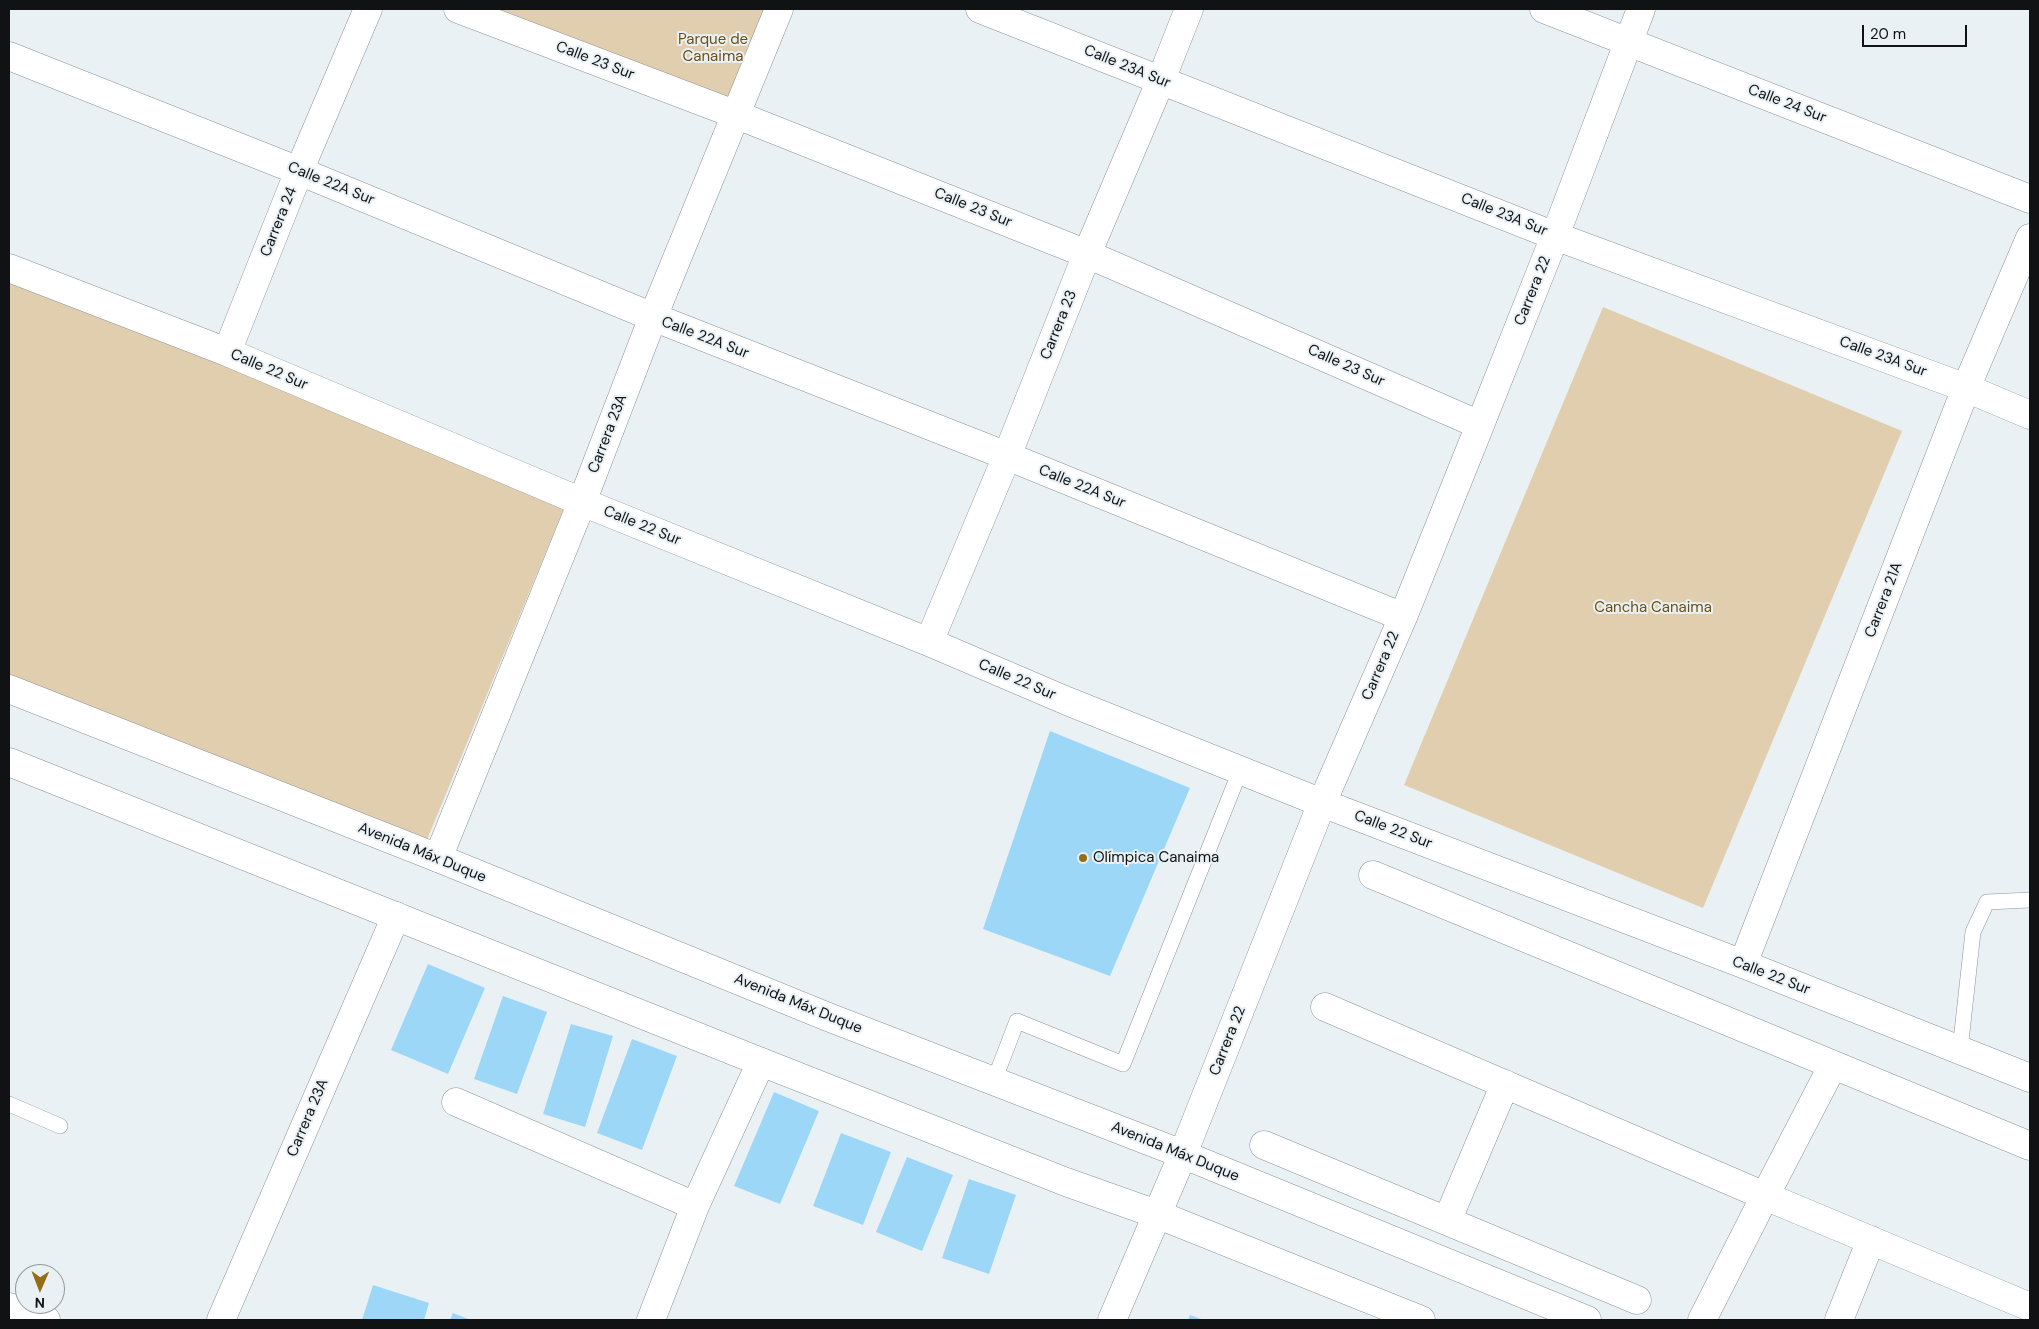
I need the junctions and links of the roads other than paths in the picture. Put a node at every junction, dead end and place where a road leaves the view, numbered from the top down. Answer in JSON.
{"nodes":[{"id":1,"x":368,"y":9,"type":"edge"},
{"id":2,"x":458,"y":9,"type":"edge"},
{"id":3,"x":779,"y":9,"type":"edge"},
{"id":4,"x":980,"y":9,"type":"edge"},
{"id":5,"x":1189,"y":9,"type":"edge"},
{"id":6,"x":1544,"y":9,"type":"edge"},
{"id":7,"x":1641,"y":9,"type":"edge"},
{"id":8,"x":1628,"y":41,"type":"junction"},
{"id":9,"x":9,"y":56,"type":"edge"},
{"id":10,"x":1161,"y":80,"type":"junction"},
{"id":11,"x":737,"y":115,"type":"junction"},
{"id":12,"x":299,"y":171,"type":"junction"},
{"id":13,"x":2030,"y":199,"type":"edge"},
{"id":14,"x":1555,"y":236,"type":"junction"},
{"id":15,"x":2030,"y":238,"type":"edge"},
{"id":16,"x":1087,"y":254,"type":"junction"},
{"id":17,"x":9,"y":268,"type":"edge"},
{"id":18,"x":653,"y":317,"type":"junction"},
{"id":19,"x":227,"y":352,"type":"junction"},
{"id":20,"x":1966,"y":388,"type":"junction"},
{"id":21,"x":2030,"y":414,"type":"edge"},
{"id":22,"x":1480,"y":425,"type":"junction"},
{"id":23,"x":1007,"y":456,"type":"junction"},
{"id":24,"x":582,"y":502,"type":"junction"},
{"id":25,"x":1403,"y":617,"type":"junction"},
{"id":26,"x":929,"y":642,"type":"junction"},
{"id":27,"x":9,"y":689,"type":"edge"},
{"id":28,"x":9,"y":762,"type":"edge"},
{"id":29,"x":1240,"y":770,"type":"junction"},
{"id":30,"x":1322,"y":803,"type":"junction"},
{"id":31,"x":438,"y":858,"type":"junction"},
{"id":32,"x":1373,"y":875,"type":"dead end"},
{"id":33,"x":2030,"y":900,"type":"edge"},
{"id":34,"x":396,"y":916,"type":"junction"},
{"id":35,"x":1743,"y":964,"type":"junction"},
{"id":36,"x":1325,"y":1007,"type":"dead end"},
{"id":37,"x":1960,"y":1050,"type":"junction"},
{"id":38,"x":761,"y":1062,"type":"junction"},
{"id":39,"x":1833,"y":1065,"type":"junction"},
{"id":40,"x":2030,"y":1078,"type":"edge"},
{"id":41,"x":994,"y":1081,"type":"junction"},
{"id":42,"x":1505,"y":1084,"type":"junction"},
{"id":43,"x":456,"y":1102,"type":"dead end"},
{"id":44,"x":9,"y":1104,"type":"edge"},
{"id":45,"x":60,"y":1126,"type":"dead end"},
{"id":46,"x":1264,"y":1145,"type":"dead end"},
{"id":47,"x":2030,"y":1146,"type":"edge"},
{"id":48,"x":1182,"y":1154,"type":"junction"},
{"id":49,"x":1765,"y":1196,"type":"junction"},
{"id":50,"x":695,"y":1206,"type":"junction"},
{"id":51,"x":1159,"y":1215,"type":"junction"},
{"id":52,"x":1447,"y":1221,"type":"junction"},
{"id":53,"x":1871,"y":1240,"type":"junction"},
{"id":54,"x":1637,"y":1300,"type":"dead end"},
{"id":55,"x":9,"y":1307,"type":"edge"},
{"id":56,"x":2030,"y":1308,"type":"edge"},
{"id":57,"x":46,"y":1320,"type":"edge"},
{"id":58,"x":221,"y":1320,"type":"edge"},
{"id":59,"x":651,"y":1320,"type":"edge"},
{"id":60,"x":1112,"y":1320,"type":"edge"},
{"id":61,"x":1422,"y":1320,"type":"edge"},
{"id":62,"x":1587,"y":1320,"type":"edge"},
{"id":63,"x":1702,"y":1320,"type":"edge"},
{"id":64,"x":1839,"y":1320,"type":"edge"}],
"edges":[{"from":1,"to":12,"type":"street","name":"Carrera 24"},
{"from":2,"to":11,"type":"street","name":"Calle 23 Sur"},
{"from":3,"to":11,"type":"street","name":"Carrera 23A"},
{"from":4,"to":10,"type":"street","name":"Calle 23A Sur"},
{"from":5,"to":10,"type":"street","name":"Carrera 23"},
{"from":6,"to":8,"type":"street","name":"Calle 24 Sur"},
{"from":7,"to":8,"type":"street","name":"Carrera 22"},
{"from":8,"to":13,"type":"street","name":"Calle 24 Sur"},
{"from":8,"to":14,"type":"street","name":"Carrera 22"},
{"from":9,"to":12,"type":"street","name":"Calle 22A Sur"},
{"from":10,"to":14,"type":"street","name":"Calle 23A Sur"},
{"from":10,"to":16,"type":"street","name":"Carrera 23"},
{"from":11,"to":16,"type":"street","name":"Calle 23 Sur"},
{"from":11,"to":18,"type":"street","name":"Carrera 23A"},
{"from":12,"to":18,"type":"street","name":"Calle 22A Sur"},
{"from":12,"to":19,"type":"street","name":"Carrera 24"},
{"from":14,"to":20,"type":"street","name":"Calle 23A Sur"},
{"from":14,"to":22,"type":"street","name":"Carrera 22"},
{"from":15,"to":20,"type":"street","name":"Carrera 21A"},
{"from":16,"to":22,"type":"street","name":"Calle 23 Sur"},
{"from":16,"to":23,"type":"street","name":"Carrera 23"},
{"from":17,"to":19,"type":"street","name":"Calle 22 Sur"},
{"from":18,"to":23,"type":"street","name":"Calle 22A Sur"},
{"from":18,"to":24,"type":"street","name":"Carrera 23A"},
{"from":19,"to":24,"type":"street","name":"Calle 22 Sur"},
{"from":20,"to":21,"type":"street","name":"Calle 23A Sur"},
{"from":20,"to":35,"type":"street","name":"Carrera 21A"},
{"from":22,"to":25,"type":"street","name":"Carrera 22"},
{"from":23,"to":25,"type":"street","name":"Calle 22A Sur"},
{"from":23,"to":26,"type":"street","name":"Carrera 23"},
{"from":24,"to":26,"type":"street","name":"Calle 22 Sur"},
{"from":24,"to":31,"type":"street","name":"Carrera 23A"},
{"from":25,"to":30,"type":"street","name":"Carrera 22"},
{"from":26,"to":29,"type":"street","name":"Calle 22 Sur"},
{"from":27,"to":31,"type":"street","name":"Avenida Máx Duque"},
{"from":28,"to":34,"type":"street"},
{"from":29,"to":30,"type":"street","name":"Calle 22 Sur"},
{"from":29,"to":41,"type":"lane"},
{"from":30,"to":35,"type":"street","name":"Calle 22 Sur"},
{"from":30,"to":48,"type":"street","name":"Carrera 22"},
{"from":31,"to":41,"type":"street","name":"Avenida Máx Duque"},
{"from":32,"to":39,"type":"street"},
{"from":33,"to":37,"type":"lane"},
{"from":34,"to":38,"type":"street"},
{"from":34,"to":58,"type":"street","name":"Carrera 23A"},
{"from":35,"to":37,"type":"street","name":"Calle 22 Sur"},
{"from":36,"to":42,"type":"street"},
{"from":37,"to":40,"type":"street","name":"Calle 22 Sur"},
{"from":38,"to":50,"type":"street"},
{"from":38,"to":51,"type":"street"},
{"from":39,"to":47,"type":"street"},
{"from":39,"to":49,"type":"street"},
{"from":41,"to":48,"type":"street","name":"Avenida Máx Duque"},
{"from":42,"to":49,"type":"street"},
{"from":42,"to":52,"type":"street"},
{"from":43,"to":50,"type":"street"},
{"from":44,"to":45,"type":"lane"},
{"from":46,"to":52,"type":"street"},
{"from":48,"to":51,"type":"street","name":"Carrera 22"},
{"from":48,"to":62,"type":"street","name":"Avenida Máx Duque"},
{"from":49,"to":53,"type":"street"},
{"from":49,"to":63,"type":"street"},
{"from":50,"to":59,"type":"street"},
{"from":51,"to":60,"type":"street","name":"Carrera 22"},
{"from":51,"to":61,"type":"street"},
{"from":52,"to":54,"type":"street"},
{"from":53,"to":56,"type":"street"},
{"from":53,"to":64,"type":"street"},
{"from":55,"to":57,"type":"street"}]}
